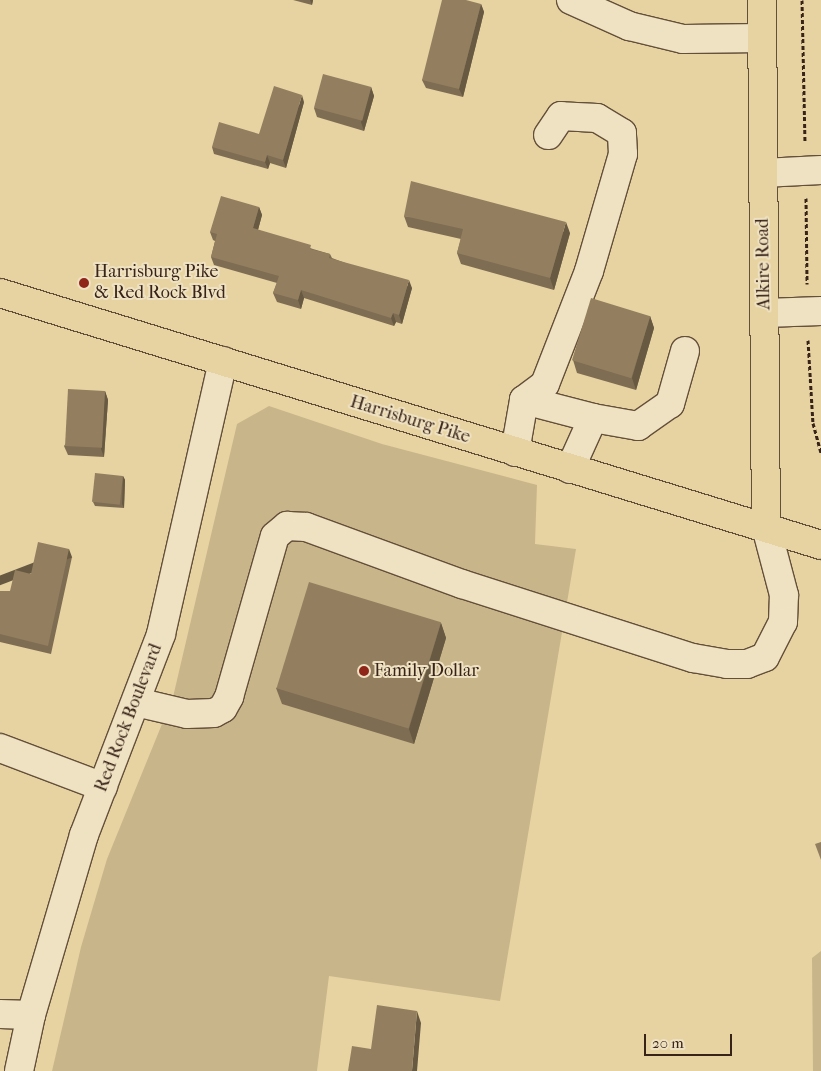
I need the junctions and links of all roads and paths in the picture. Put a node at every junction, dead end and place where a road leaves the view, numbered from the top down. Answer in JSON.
{"nodes":[{"id":1,"x":571,"y":0,"type":"edge"},
{"id":2,"x":762,"y":0,"type":"edge"},
{"id":3,"x":802,"y":0,"type":"edge"},
{"id":4,"x":762,"y":38,"type":"junction"},
{"id":5,"x":548,"y":136,"type":"dead end"},
{"id":6,"x":813,"y":171,"type":"edge"},
{"id":7,"x":763,"y":173,"type":"junction"},
{"id":8,"x":0,"y":293,"type":"edge"},
{"id":9,"x":814,"y":312,"type":"edge"},
{"id":10,"x":765,"y":313,"type":"junction"},
{"id":11,"x":685,"y":351,"type":"dead end"},
{"id":12,"x":223,"y":360,"type":"junction"},
{"id":13,"x":524,"y":400,"type":"junction"},
{"id":14,"x":593,"y":418,"type":"junction"},
{"id":15,"x":516,"y":452,"type":"junction"},
{"id":16,"x":821,"y":454,"type":"edge"},
{"id":17,"x":570,"y":469,"type":"junction"},
{"id":18,"x":766,"y":527,"type":"junction"},
{"id":19,"x":821,"y":545,"type":"edge"},
{"id":20,"x":136,"y":702,"type":"junction"},
{"id":21,"x":0,"y":748,"type":"edge"},
{"id":22,"x":103,"y":787,"type":"junction"},
{"id":23,"x":0,"y":1014,"type":"edge"},
{"id":24,"x":31,"y":1016,"type":"junction"},
{"id":25,"x":19,"y":1071,"type":"edge"}],
"edges":[{"from":1,"to":4,"type":"street"},
{"from":2,"to":4,"type":"main road","name":"Alkire Road"},
{"from":3,"to":6,"type":"path"},
{"from":4,"to":7,"type":"main road","name":"Alkire Road"},
{"from":5,"to":13,"type":"street"},
{"from":6,"to":7,"type":"street"},
{"from":6,"to":9,"type":"path"},
{"from":7,"to":10,"type":"main road","name":"Alkire Road"},
{"from":8,"to":12,"type":"main road","name":"Harrisburg Pike"},
{"from":9,"to":10,"type":"street"},
{"from":9,"to":16,"type":"path"},
{"from":10,"to":18,"type":"main road","name":"Alkire Road"},
{"from":11,"to":14,"type":"street"},
{"from":12,"to":15,"type":"main road","name":"Harrisburg Pike"},
{"from":12,"to":20,"type":"street","name":"Red Rock Boulevard"},
{"from":13,"to":14,"type":"street"},
{"from":13,"to":15,"type":"street"},
{"from":14,"to":17,"type":"street"},
{"from":15,"to":17,"type":"main road","name":"Harrisburg Pike"},
{"from":17,"to":18,"type":"main road","name":"Harrisburg Pike"},
{"from":18,"to":19,"type":"main road","name":"Harrisburg Pike"},
{"from":18,"to":20,"type":"street"},
{"from":20,"to":22,"type":"street","name":"Red Rock Boulevard"},
{"from":21,"to":22,"type":"street"},
{"from":22,"to":24,"type":"street","name":"Red Rock Boulevard"},
{"from":23,"to":24,"type":"street"},
{"from":24,"to":25,"type":"street","name":"Red Rock Boulevard"}]}
